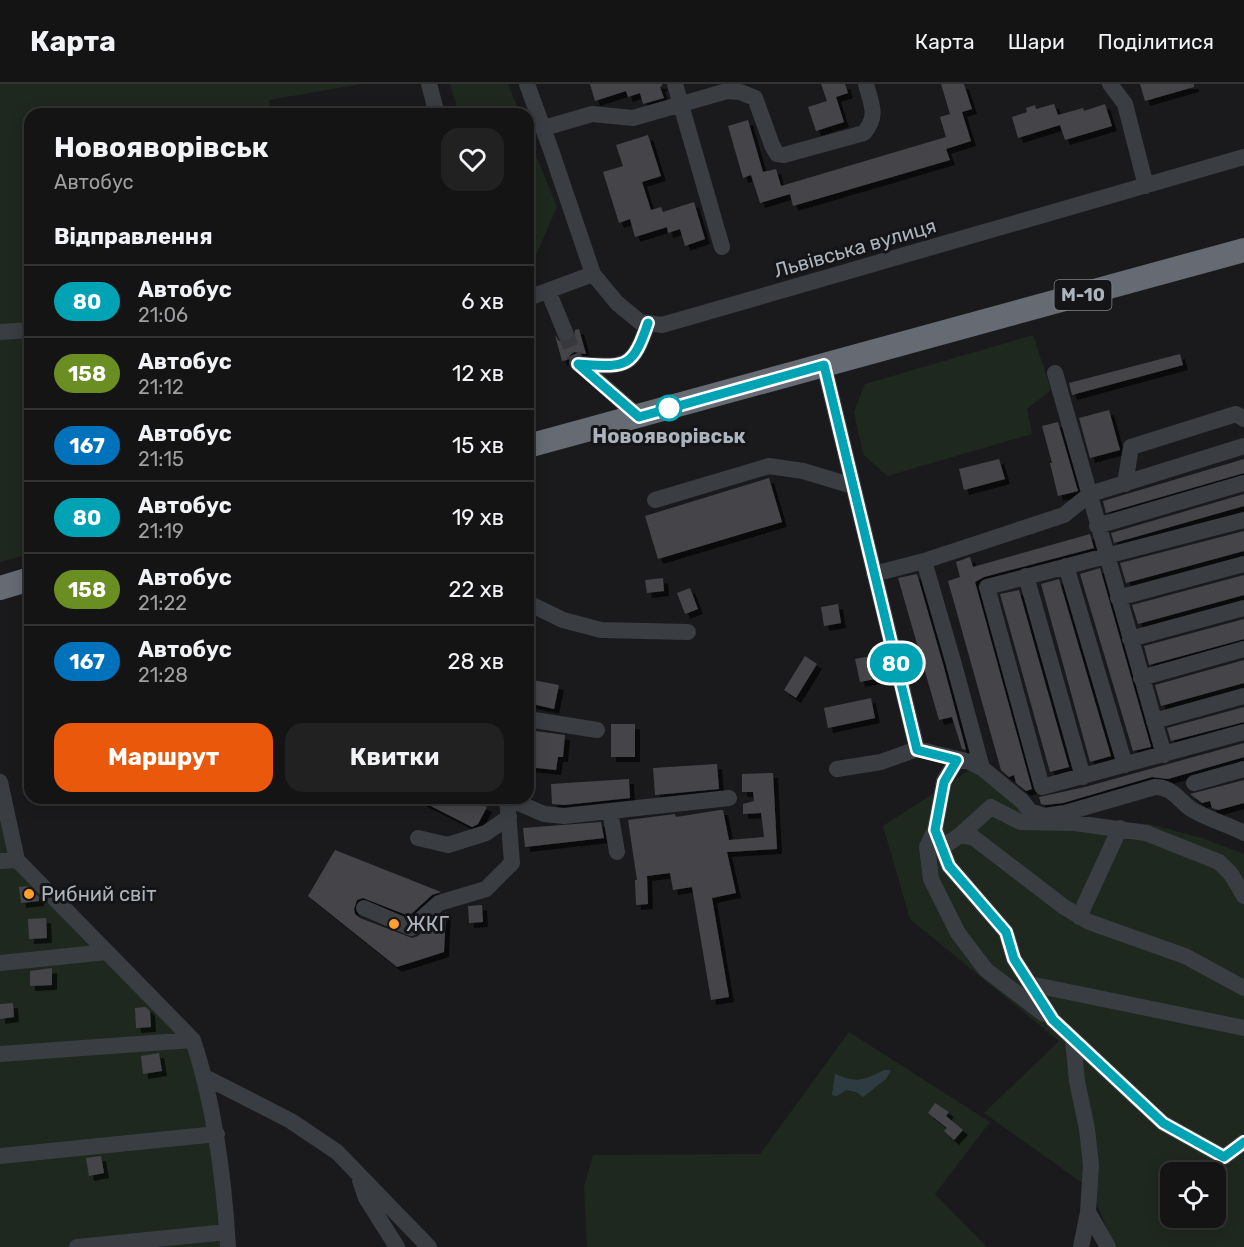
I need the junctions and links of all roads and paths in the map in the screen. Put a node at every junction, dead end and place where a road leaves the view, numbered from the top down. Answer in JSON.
{"nodes":[{"id":1,"x":429,"y":84,"type":"edge"},
{"id":2,"x":527,"y":84,"type":"edge"},
{"id":3,"x":675,"y":84,"type":"edge"},
{"id":4,"x":866,"y":84,"type":"edge"},
{"id":5,"x":1110,"y":84,"type":"edge"},
{"id":6,"x":681,"y":104,"type":"junction"},
{"id":7,"x":435,"y":108,"type":"edge"},
{"id":8,"x":544,"y":128,"type":"junction"},
{"id":9,"x":1244,"y":157,"type":"edge"},
{"id":10,"x":1146,"y":186,"type":"junction"},
{"id":11,"x":722,"y":247,"type":"dead end"},
{"id":12,"x":1244,"y":250,"type":"edge"},
{"id":13,"x":593,"y":274,"type":"junction"},
{"id":14,"x":548,"y":291,"type":"junction"},
{"id":15,"x":534,"y":296,"type":"edge"},
{"id":16,"x":648,"y":323,"type":"junction"},
{"id":17,"x":24,"y":331,"type":"edge"},
{"id":18,"x":565,"y":332,"type":"tunnel mouth"},
{"id":19,"x":0,"y":333,"type":"edge"},
{"id":20,"x":824,"y":365,"type":"junction"},
{"id":21,"x":1055,"y":374,"type":"dead end"},
{"id":22,"x":639,"y":417,"type":"junction"},
{"id":23,"x":1244,"y":419,"type":"edge"},
{"id":24,"x":534,"y":444,"type":"edge"},
{"id":25,"x":1244,"y":446,"type":"edge"},
{"id":26,"x":1244,"y":483,"type":"edge"},
{"id":27,"x":1125,"y":484,"type":"junction"},
{"id":28,"x":853,"y":486,"type":"junction"},
{"id":29,"x":1090,"y":494,"type":"junction"},
{"id":30,"x":655,"y":500,"type":"dead end"},
{"id":31,"x":1244,"y":520,"type":"edge"},
{"id":32,"x":1097,"y":526,"type":"junction"},
{"id":33,"x":1106,"y":557,"type":"junction"},
{"id":34,"x":924,"y":561,"type":"junction"},
{"id":35,"x":1244,"y":564,"type":"edge"},
{"id":36,"x":1066,"y":566,"type":"junction"},
{"id":37,"x":874,"y":573,"type":"junction"},
{"id":38,"x":1026,"y":576,"type":"junction"},
{"id":39,"x":24,"y":581,"type":"edge"},
{"id":40,"x":0,"y":588,"type":"edge"},
{"id":41,"x":1118,"y":598,"type":"junction"},
{"id":42,"x":534,"y":606,"type":"edge"},
{"id":43,"x":1244,"y":608,"type":"edge"},
{"id":44,"x":688,"y":632,"type":"dead end"},
{"id":45,"x":1130,"y":639,"type":"junction"},
{"id":46,"x":1244,"y":650,"type":"edge"},
{"id":47,"x":1141,"y":678,"type":"junction"},
{"id":48,"x":1244,"y":696,"type":"edge"},
{"id":49,"x":534,"y":720,"type":"edge"},
{"id":50,"x":1154,"y":721,"type":"junction"},
{"id":51,"x":597,"y":730,"type":"dead end"},
{"id":52,"x":1244,"y":732,"type":"edge"},
{"id":53,"x":917,"y":750,"type":"junction"},
{"id":54,"x":1164,"y":755,"type":"junction"},
{"id":55,"x":957,"y":760,"type":"junction"},
{"id":56,"x":1125,"y":765,"type":"junction"},
{"id":57,"x":982,"y":768,"type":"junction"},
{"id":58,"x":837,"y":769,"type":"dead end"},
{"id":59,"x":1244,"y":769,"type":"edge"},
{"id":60,"x":1083,"y":777,"type":"junction"},
{"id":61,"x":0,"y":782,"type":"edge"},
{"id":62,"x":1194,"y":783,"type":"dead end"},
{"id":63,"x":729,"y":798,"type":"dead end"},
{"id":64,"x":508,"y":804,"type":"edge"},
{"id":65,"x":521,"y":804,"type":"edge"},
{"id":66,"x":610,"y":811,"type":"junction"},
{"id":67,"x":509,"y":817,"type":"junction"},
{"id":68,"x":1120,"y":828,"type":"junction"},
{"id":69,"x":935,"y":830,"type":"junction"},
{"id":70,"x":1244,"y":833,"type":"edge"},
{"id":71,"x":960,"y":835,"type":"junction"},
{"id":72,"x":418,"y":838,"type":"dead end"},
{"id":73,"x":942,"y":848,"type":"junction"},
{"id":74,"x":617,"y":852,"type":"dead end"},
{"id":75,"x":8,"y":861,"type":"edge"},
{"id":76,"x":1244,"y":896,"type":"edge"},
{"id":77,"x":364,"y":908,"type":"dead end"},
{"id":78,"x":1079,"y":917,"type":"junction"},
{"id":79,"x":107,"y":952,"type":"junction"},
{"id":80,"x":0,"y":963,"type":"edge"},
{"id":81,"x":1030,"y":984,"type":"junction"},
{"id":82,"x":1244,"y":988,"type":"edge"},
{"id":83,"x":1053,"y":1020,"type":"junction"},
{"id":84,"x":1244,"y":1028,"type":"edge"},
{"id":85,"x":193,"y":1040,"type":"junction"},
{"id":86,"x":1073,"y":1040,"type":"junction"},
{"id":87,"x":0,"y":1054,"type":"edge"},
{"id":88,"x":206,"y":1077,"type":"junction"},
{"id":89,"x":217,"y":1134,"type":"junction"},
{"id":90,"x":1244,"y":1142,"type":"edge"},
{"id":91,"x":0,"y":1156,"type":"edge"},
{"id":92,"x":359,"y":1176,"type":"junction"},
{"id":93,"x":1088,"y":1212,"type":"junction"},
{"id":94,"x":227,"y":1240,"type":"edge"},
{"id":95,"x":77,"y":1247,"type":"edge"},
{"id":96,"x":397,"y":1247,"type":"edge"},
{"id":97,"x":429,"y":1247,"type":"edge"},
{"id":98,"x":1081,"y":1247,"type":"edge"},
{"id":99,"x":1108,"y":1247,"type":"edge"}],
"edges":[{"from":1,"to":7,"type":"street"},
{"from":2,"to":8,"type":"street"},
{"from":3,"to":6,"type":"street"},
{"from":4,"to":6,"type":"street"},
{"from":5,"to":10,"type":"street"},
{"from":6,"to":8,"type":"street"},
{"from":6,"to":11,"type":"street"},
{"from":8,"to":13,"type":"street"},
{"from":9,"to":10,"type":"street","name":"Львівська вулиця"},
{"from":10,"to":16,"type":"street","name":"Львівська вулиця"},
{"from":12,"to":20,"type":"highway","number":"М-10"},
{"from":13,"to":14,"type":"street"},
{"from":13,"to":16,"type":"street"},
{"from":14,"to":15,"type":"street"},
{"from":14,"to":18,"type":"street"},
{"from":16,"to":22,"type":"street"},
{"from":17,"to":19,"type":"street"},
{"from":20,"to":22,"type":"highway","number":"М-10"},
{"from":20,"to":28,"type":"street"},
{"from":21,"to":29,"type":"street"},
{"from":22,"to":24,"type":"highway","number":"М-10"},
{"from":23,"to":27,"type":"street"},
{"from":25,"to":27,"type":"street"},
{"from":26,"to":32,"type":"street"},
{"from":27,"to":29,"type":"street"},
{"from":28,"to":30,"type":"street"},
{"from":28,"to":37,"type":"street"},
{"from":29,"to":32,"type":"street"},
{"from":29,"to":34,"type":"street"},
{"from":31,"to":33,"type":"street"},
{"from":32,"to":33,"type":"street"},
{"from":33,"to":36,"type":"street"},
{"from":33,"to":41,"type":"street"},
{"from":34,"to":37,"type":"street"},
{"from":34,"to":57,"type":"street"},
{"from":35,"to":41,"type":"street"},
{"from":36,"to":38,"type":"street"},
{"from":36,"to":56,"type":"street"},
{"from":37,"to":53,"type":"street"},
{"from":38,"to":60,"type":"street"},
{"from":38,"to":60,"type":"street"},
{"from":39,"to":40,"type":"highway"},
{"from":41,"to":45,"type":"street"},
{"from":42,"to":44,"type":"street"},
{"from":43,"to":45,"type":"street"},
{"from":45,"to":47,"type":"street"},
{"from":46,"to":47,"type":"street"},
{"from":47,"to":50,"type":"street"},
{"from":48,"to":50,"type":"street"},
{"from":49,"to":51,"type":"street"},
{"from":50,"to":54,"type":"street"},
{"from":52,"to":54,"type":"street"},
{"from":53,"to":55,"type":"street"},
{"from":53,"to":58,"type":"street"},
{"from":54,"to":56,"type":"street"},
{"from":55,"to":57,"type":"street"},
{"from":55,"to":69,"type":"street"},
{"from":56,"to":60,"type":"street"},
{"from":57,"to":70,"type":"street"},
{"from":59,"to":62,"type":"street"},
{"from":61,"to":75,"type":"street"},
{"from":63,"to":66,"type":"street"},
{"from":64,"to":67,"type":"street"},
{"from":65,"to":66,"type":"street"},
{"from":66,"to":74,"type":"street"},
{"from":67,"to":72,"type":"street"},
{"from":67,"to":77,"type":"street"},
{"from":68,"to":71,"type":"street"},
{"from":68,"to":76,"type":"street"},
{"from":68,"to":78,"type":"street"},
{"from":69,"to":73,"type":"street"},
{"from":69,"to":83,"type":"street"},
{"from":71,"to":73,"type":"street"},
{"from":71,"to":78,"type":"street"},
{"from":73,"to":81,"type":"street"},
{"from":75,"to":79,"type":"street"},
{"from":78,"to":82,"type":"street"},
{"from":79,"to":80,"type":"street"},
{"from":79,"to":85,"type":"street"},
{"from":81,"to":83,"type":"street"},
{"from":81,"to":84,"type":"street"},
{"from":83,"to":86,"type":"street"},
{"from":85,"to":87,"type":"street"},
{"from":85,"to":88,"type":"street"},
{"from":86,"to":90,"type":"street"},
{"from":86,"to":93,"type":"street"},
{"from":88,"to":89,"type":"street"},
{"from":88,"to":92,"type":"street"},
{"from":89,"to":91,"type":"street"},
{"from":89,"to":94,"type":"street"},
{"from":92,"to":96,"type":"street"},
{"from":92,"to":97,"type":"street"},
{"from":93,"to":98,"type":"street"},
{"from":93,"to":99,"type":"street"},
{"from":94,"to":95,"type":"street"}]}
